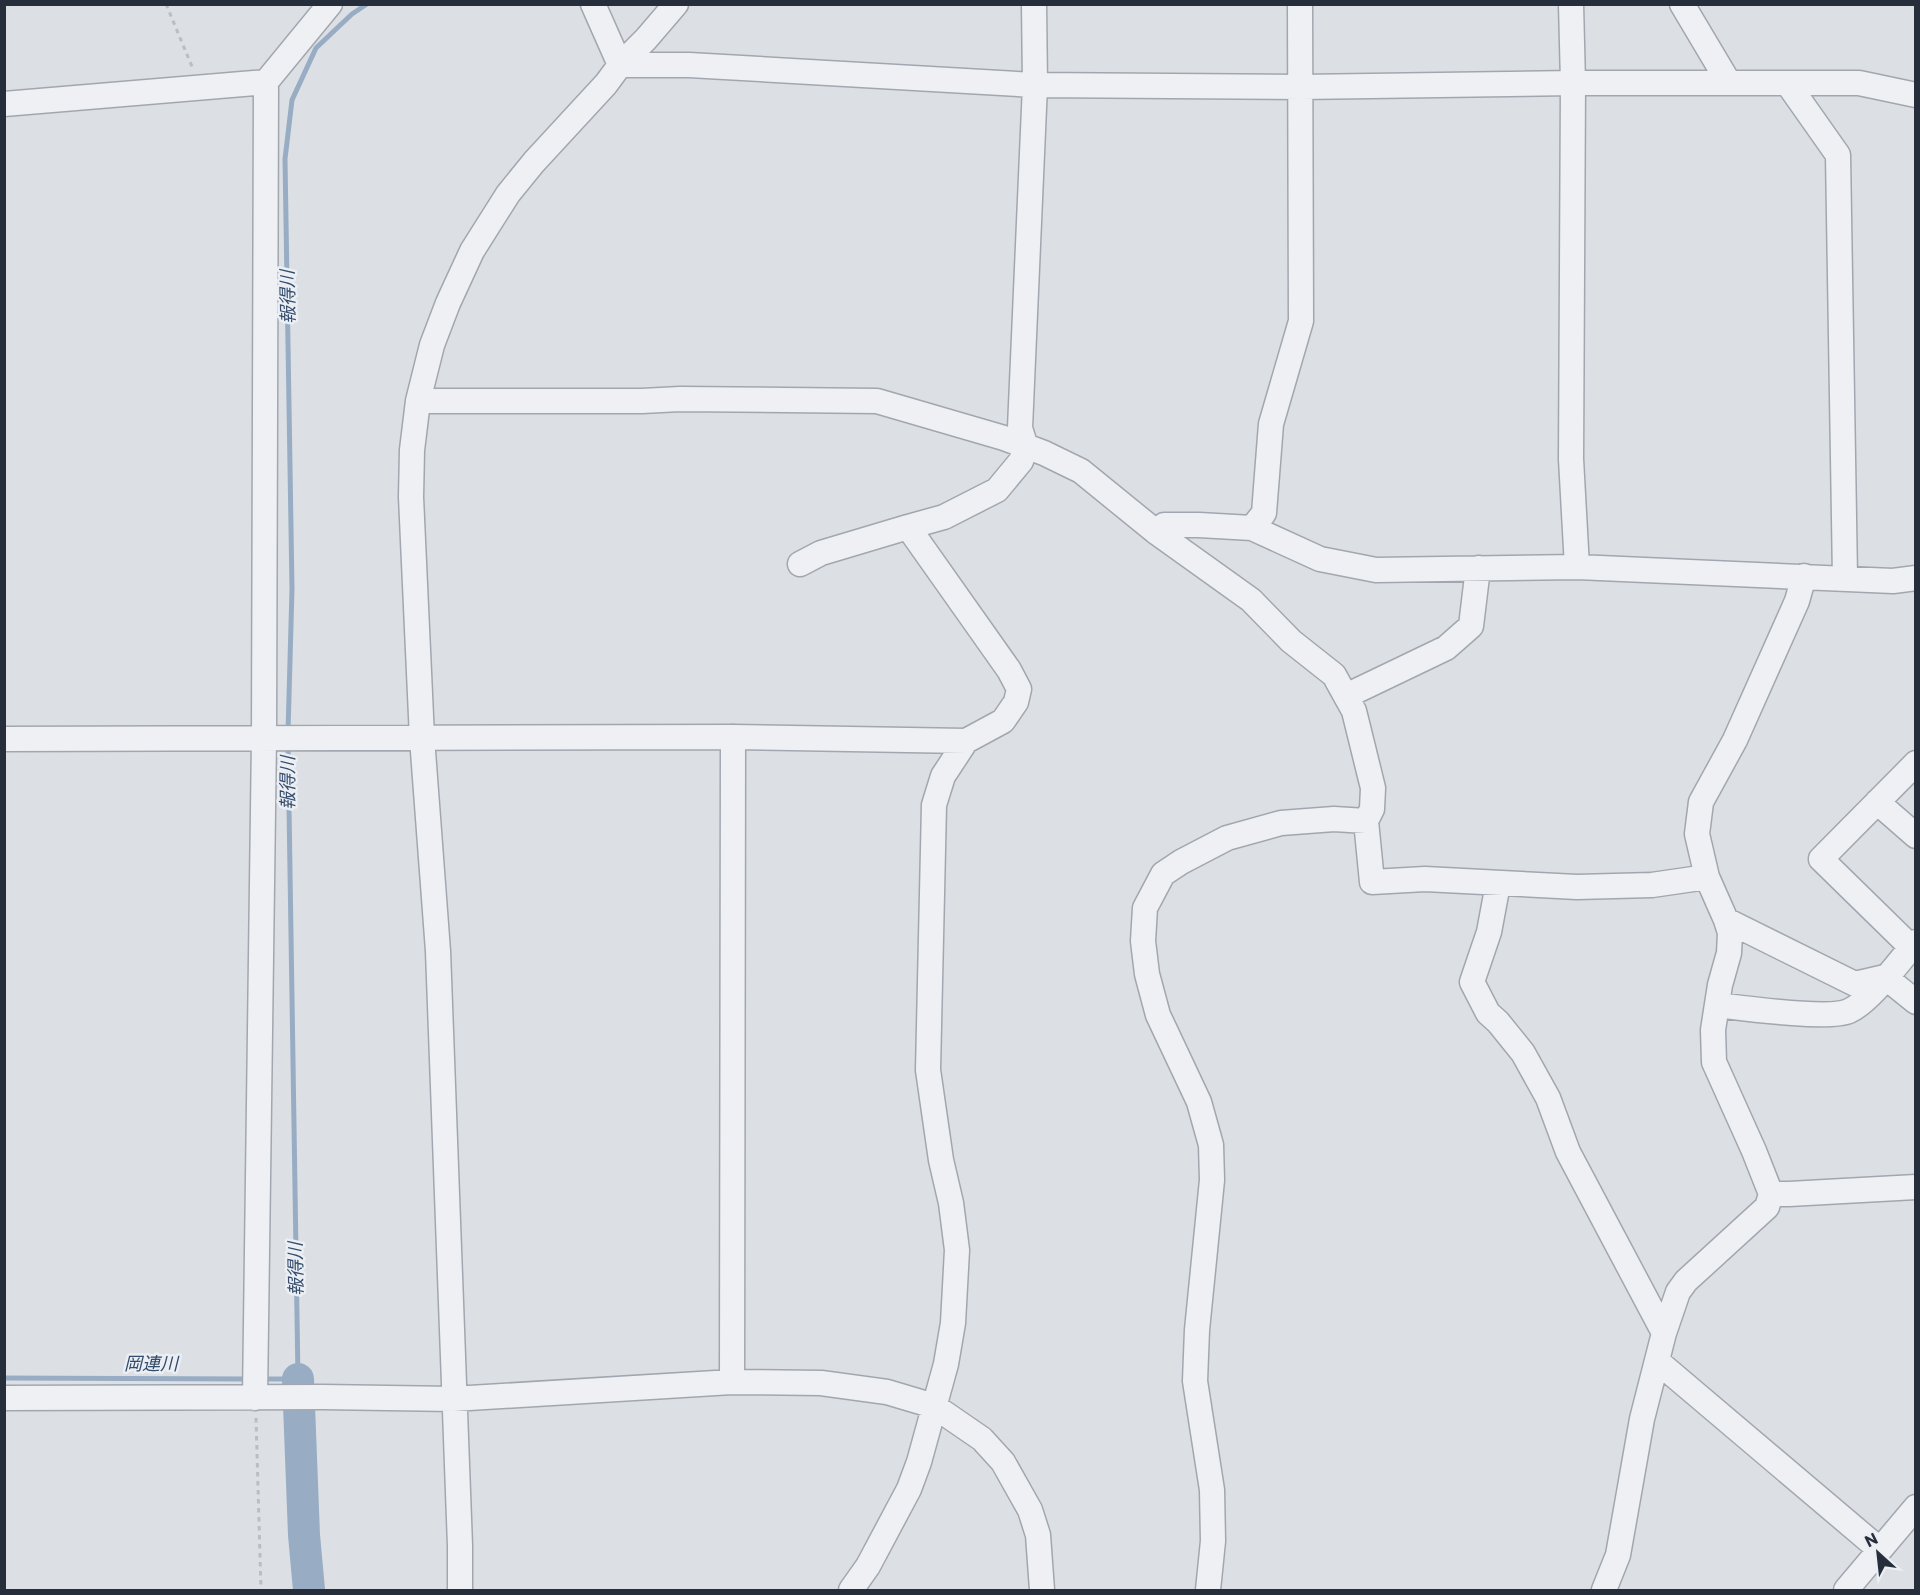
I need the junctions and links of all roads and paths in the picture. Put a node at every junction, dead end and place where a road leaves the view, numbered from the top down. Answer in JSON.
{"nodes":[{"id":1,"x":166,"y":4,"type":"edge"},
{"id":2,"x":330,"y":4,"type":"edge"},
{"id":3,"x":592,"y":4,"type":"edge"},
{"id":4,"x":676,"y":4,"type":"edge"},
{"id":5,"x":1034,"y":4,"type":"edge"},
{"id":6,"x":1300,"y":4,"type":"edge"},
{"id":7,"x":1571,"y":4,"type":"edge"},
{"id":8,"x":1682,"y":4,"type":"edge"},
{"id":9,"x":620,"y":65,"type":"junction"},
{"id":10,"x":266,"y":82,"type":"junction"},
{"id":11,"x":1573,"y":83,"type":"junction"},
{"id":12,"x":1729,"y":83,"type":"junction"},
{"id":13,"x":1788,"y":84,"type":"junction"},
{"id":14,"x":1035,"y":85,"type":"junction"},
{"id":15,"x":1301,"y":87,"type":"junction"},
{"id":16,"x":201,"y":88,"type":"junction"},
{"id":17,"x":1916,"y":94,"type":"edge"},
{"id":18,"x":4,"y":104,"type":"edge"},
{"id":19,"x":418,"y":401,"type":"junction"},
{"id":20,"x":1026,"y":447,"type":"junction"},
{"id":21,"x":908,"y":526,"type":"junction"},
{"id":22,"x":1252,"y":528,"type":"junction"},
{"id":23,"x":1156,"y":532,"type":"junction"},
{"id":24,"x":800,"y":564,"type":"dead end"},
{"id":25,"x":1577,"y":567,"type":"junction"},
{"id":26,"x":1478,"y":568,"type":"junction"},
{"id":27,"x":1804,"y":576,"type":"junction"},
{"id":28,"x":1845,"y":578,"type":"junction"},
{"id":29,"x":1916,"y":578,"type":"edge"},
{"id":30,"x":1346,"y":696,"type":"junction"},
{"id":31,"x":270,"y":737,"type":"junction"},
{"id":32,"x":733,"y":737,"type":"junction"},
{"id":33,"x":422,"y":738,"type":"junction"},
{"id":34,"x":4,"y":739,"type":"edge"},
{"id":35,"x":966,"y":741,"type":"junction"},
{"id":36,"x":1916,"y":763,"type":"edge"},
{"id":37,"x":1877,"y":802,"type":"junction"},
{"id":38,"x":1366,"y":821,"type":"junction"},
{"id":39,"x":1916,"y":836,"type":"edge"},
{"id":40,"x":1707,"y":877,"type":"junction"},
{"id":41,"x":1498,"y":884,"type":"junction"},
{"id":42,"x":1726,"y":920,"type":"junction"},
{"id":43,"x":1913,"y":944,"type":"edge"},
{"id":44,"x":1885,"y":977,"type":"junction"},
{"id":45,"x":1916,"y":1002,"type":"edge"},
{"id":46,"x":1717,"y":1005,"type":"junction"},
{"id":47,"x":1916,"y":1187,"type":"edge"},
{"id":48,"x":1771,"y":1194,"type":"junction"},
{"id":49,"x":1664,"y":1333,"type":"junction"},
{"id":50,"x":1658,"y":1361,"type":"junction"},
{"id":51,"x":732,"y":1382,"type":"junction"},
{"id":52,"x":4,"y":1398,"type":"edge"},
{"id":53,"x":262,"y":1398,"type":"junction"},
{"id":54,"x":453,"y":1399,"type":"junction"},
{"id":55,"x":934,"y":1406,"type":"junction"},
{"id":56,"x":1916,"y":1507,"type":"edge"},
{"id":57,"x":1879,"y":1549,"type":"junction"},
{"id":58,"x":261,"y":1590,"type":"edge"},
{"id":59,"x":459,"y":1590,"type":"edge"},
{"id":60,"x":851,"y":1590,"type":"edge"},
{"id":61,"x":1042,"y":1590,"type":"edge"},
{"id":62,"x":1208,"y":1590,"type":"edge"},
{"id":63,"x":1604,"y":1590,"type":"edge"},
{"id":64,"x":1846,"y":1590,"type":"edge"}],
"edges":[{"from":1,"to":16,"type":"path"},
{"from":2,"to":10,"type":"street"},
{"from":3,"to":9,"type":"street"},
{"from":4,"to":9,"type":"street"},
{"from":5,"to":14,"type":"street"},
{"from":6,"to":15,"type":"street"},
{"from":7,"to":11,"type":"street"},
{"from":8,"to":12,"type":"street"},
{"from":9,"to":14,"type":"street"},
{"from":9,"to":19,"type":"street"},
{"from":10,"to":16,"type":"street"},
{"from":10,"to":31,"type":"street"},
{"from":11,"to":12,"type":"street"},
{"from":11,"to":15,"type":"street"},
{"from":11,"to":25,"type":"street"},
{"from":12,"to":13,"type":"street"},
{"from":13,"to":17,"type":"street"},
{"from":13,"to":28,"type":"street"},
{"from":14,"to":15,"type":"street"},
{"from":14,"to":20,"type":"street"},
{"from":15,"to":22,"type":"street"},
{"from":16,"to":18,"type":"street"},
{"from":19,"to":20,"type":"street"},
{"from":19,"to":33,"type":"street"},
{"from":20,"to":21,"type":"street"},
{"from":20,"to":23,"type":"street"},
{"from":21,"to":24,"type":"street"},
{"from":21,"to":35,"type":"street"},
{"from":22,"to":23,"type":"street"},
{"from":22,"to":26,"type":"street"},
{"from":23,"to":30,"type":"street"},
{"from":25,"to":26,"type":"street"},
{"from":25,"to":27,"type":"street"},
{"from":26,"to":30,"type":"street"},
{"from":27,"to":28,"type":"street"},
{"from":27,"to":40,"type":"street"},
{"from":28,"to":29,"type":"street"},
{"from":30,"to":38,"type":"street"},
{"from":31,"to":33,"type":"street"},
{"from":31,"to":34,"type":"street"},
{"from":31,"to":53,"type":"street"},
{"from":32,"to":33,"type":"street"},
{"from":32,"to":35,"type":"street"},
{"from":32,"to":51,"type":"street"},
{"from":33,"to":54,"type":"street"},
{"from":35,"to":55,"type":"street"},
{"from":36,"to":37,"type":"street"},
{"from":37,"to":39,"type":"street"},
{"from":37,"to":43,"type":"street"},
{"from":38,"to":41,"type":"street"},
{"from":38,"to":62,"type":"street"},
{"from":40,"to":41,"type":"street"},
{"from":40,"to":42,"type":"street"},
{"from":41,"to":49,"type":"street"},
{"from":42,"to":44,"type":"street"},
{"from":42,"to":46,"type":"street"},
{"from":43,"to":44,"type":"street"},
{"from":44,"to":45,"type":"street"},
{"from":44,"to":46,"type":"street"},
{"from":46,"to":48,"type":"street"},
{"from":47,"to":48,"type":"street"},
{"from":48,"to":49,"type":"street"},
{"from":49,"to":50,"type":"street"},
{"from":50,"to":57,"type":"street"},
{"from":50,"to":63,"type":"street"},
{"from":51,"to":54,"type":"street"},
{"from":51,"to":55,"type":"street"},
{"from":52,"to":53,"type":"street"},
{"from":53,"to":54,"type":"street"},
{"from":53,"to":58,"type":"path"},
{"from":54,"to":59,"type":"street"},
{"from":55,"to":60,"type":"street"},
{"from":55,"to":61,"type":"street"},
{"from":56,"to":57,"type":"street"},
{"from":57,"to":64,"type":"street"}]}
